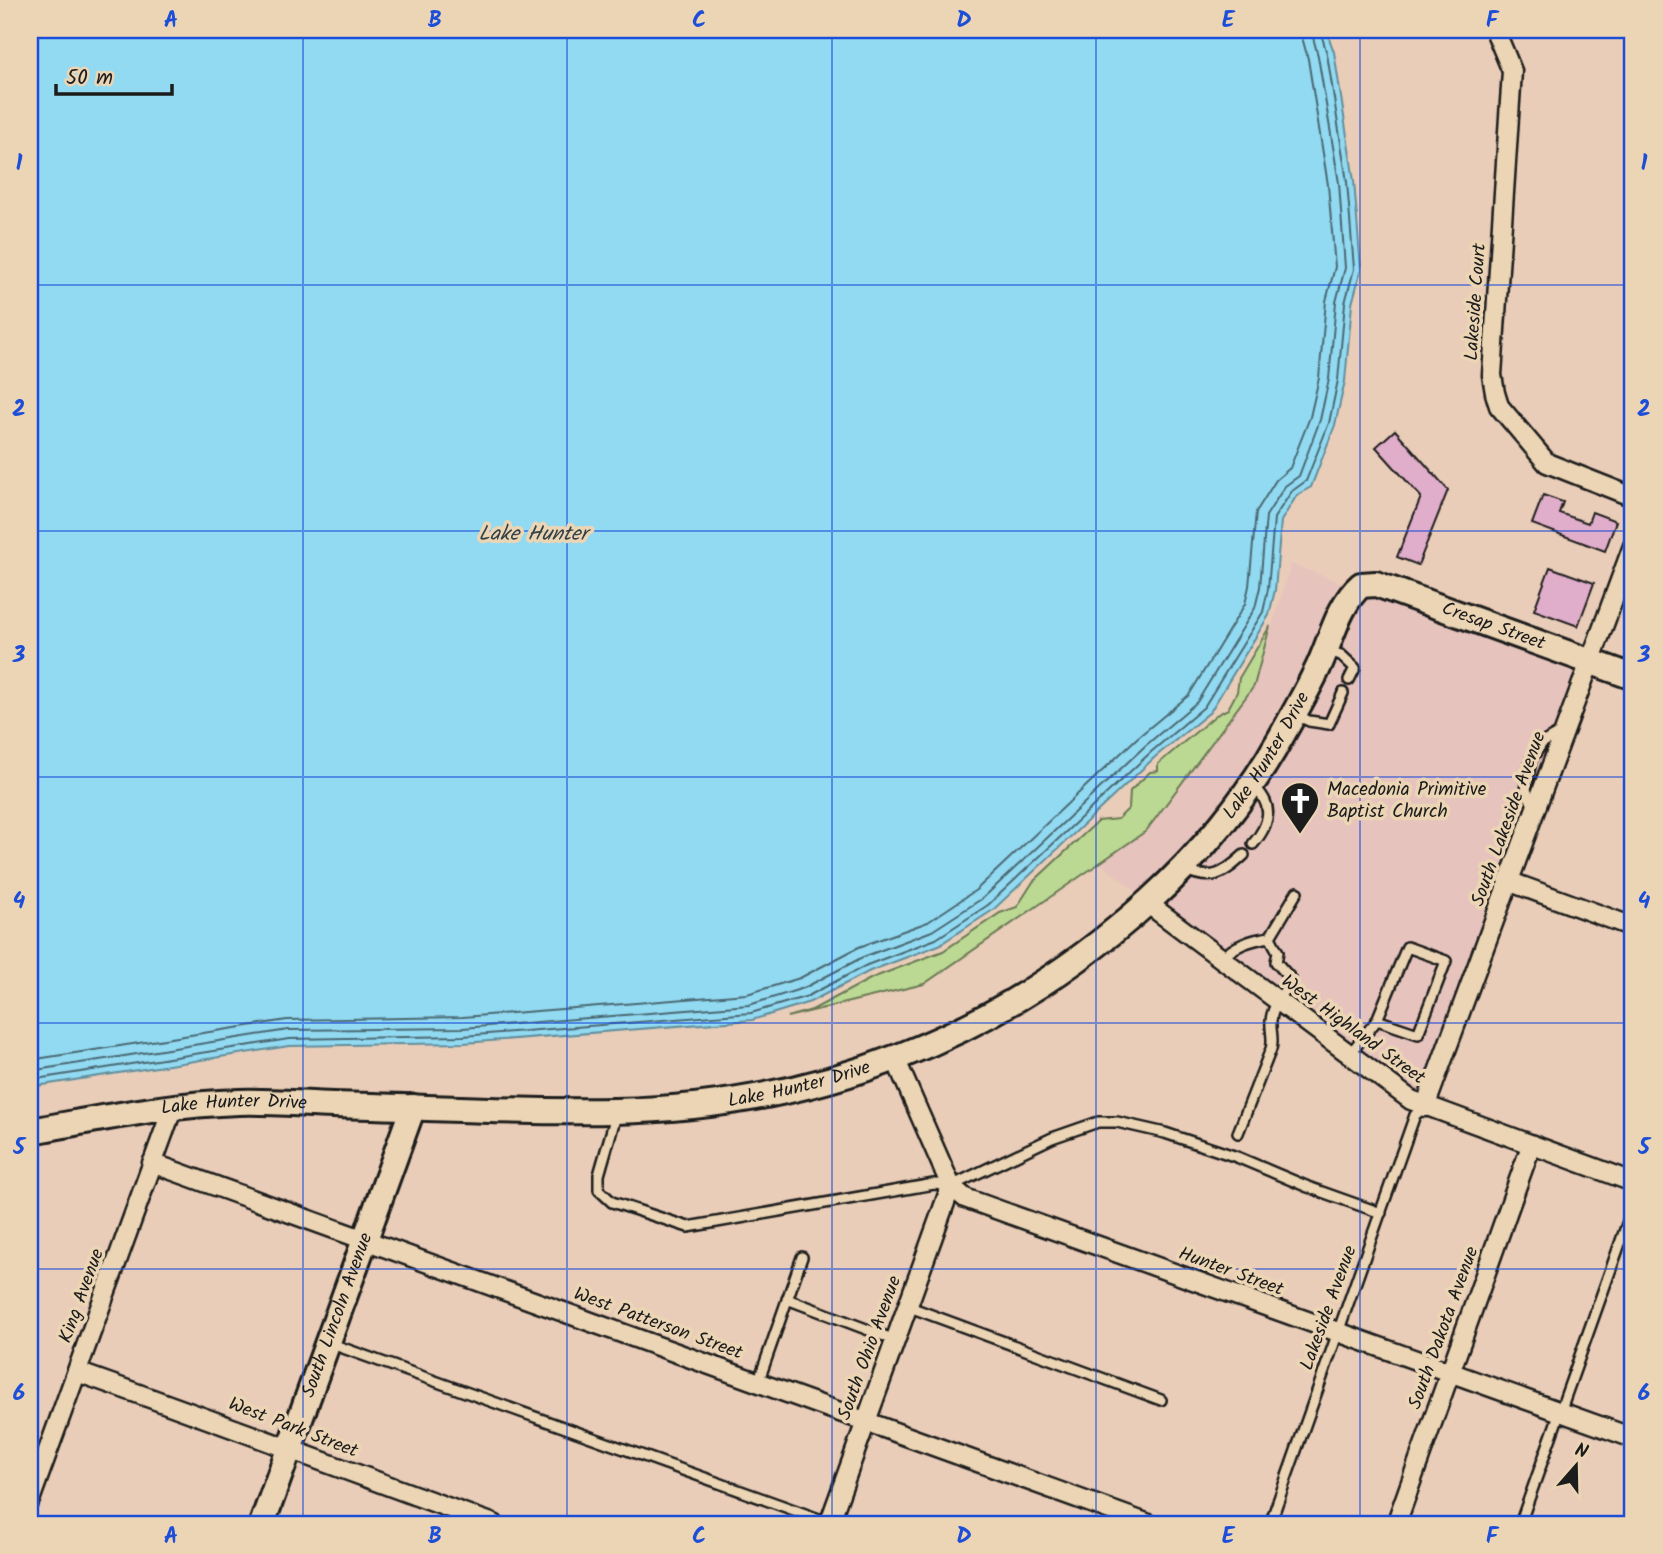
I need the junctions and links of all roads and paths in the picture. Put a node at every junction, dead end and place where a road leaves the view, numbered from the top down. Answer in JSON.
{"nodes":[{"id":1,"x":1497,"y":36,"type":"dead end"},
{"id":2,"x":1633,"y":498,"type":"edge"},
{"id":3,"x":1633,"y":546,"type":"edge"},
{"id":4,"x":1353,"y":592,"type":"joint"},
{"id":5,"x":1326,"y":650,"type":"junction"},
{"id":6,"x":1591,"y":662,"type":"junction"},
{"id":7,"x":1633,"y":677,"type":"edge"},
{"id":8,"x":1349,"y":681,"type":"dead end"},
{"id":9,"x":1343,"y":693,"type":"dead end"},
{"id":10,"x":1294,"y":713,"type":"junction"},
{"id":11,"x":1251,"y":783,"type":"junction"},
{"id":12,"x":1253,"y":844,"type":"dead end"},
{"id":13,"x":1244,"y":855,"type":"dead end"},
{"id":14,"x":1182,"y":868,"type":"junction"},
{"id":15,"x":1508,"y":881,"type":"junction"},
{"id":16,"x":1297,"y":892,"type":"dead end"},
{"id":17,"x":1147,"y":902,"type":"junction"},
{"id":18,"x":1633,"y":927,"type":"edge"},
{"id":19,"x":1270,"y":937,"type":"junction"},
{"id":20,"x":1220,"y":959,"type":"junction"},
{"id":21,"x":1278,"y":1002,"type":"junction"},
{"id":22,"x":1377,"y":1020,"type":"junction"},
{"id":23,"x":1349,"y":1055,"type":"junction"},
{"id":24,"x":895,"y":1058,"type":"junction"},
{"id":25,"x":173,"y":1107,"type":"junction"},
{"id":26,"x":413,"y":1107,"type":"junction"},
{"id":27,"x":1425,"y":1107,"type":"junction"},
{"id":28,"x":617,"y":1111,"type":"junction"},
{"id":29,"x":30,"y":1131,"type":"edge"},
{"id":30,"x":1238,"y":1133,"type":"dead end"},
{"id":31,"x":1531,"y":1146,"type":"junction"},
{"id":32,"x":152,"y":1163,"type":"junction"},
{"id":33,"x":1633,"y":1182,"type":"edge"},
{"id":34,"x":951,"y":1186,"type":"junction"},
{"id":35,"x":1633,"y":1207,"type":"edge"},
{"id":36,"x":1381,"y":1213,"type":"junction"},
{"id":37,"x":365,"y":1239,"type":"junction"},
{"id":38,"x":802,"y":1257,"type":"dead end"},
{"id":39,"x":787,"y":1299,"type":"junction"},
{"id":40,"x":907,"y":1306,"type":"junction"},
{"id":41,"x":1339,"y":1334,"type":"junction"},
{"id":42,"x":895,"y":1340,"type":"junction"},
{"id":43,"x":327,"y":1343,"type":"junction"},
{"id":44,"x":77,"y":1372,"type":"junction"},
{"id":45,"x":1450,"y":1374,"type":"junction"},
{"id":46,"x":758,"y":1383,"type":"junction"},
{"id":47,"x":1161,"y":1399,"type":"dead end"},
{"id":48,"x":1561,"y":1414,"type":"junction"},
{"id":49,"x":866,"y":1422,"type":"junction"},
{"id":50,"x":1633,"y":1438,"type":"edge"},
{"id":51,"x":289,"y":1449,"type":"junction"},
{"id":52,"x":30,"y":1500,"type":"edge"},
{"id":53,"x":262,"y":1524,"type":"edge"},
{"id":54,"x":494,"y":1524,"type":"edge"},
{"id":55,"x":831,"y":1524,"type":"edge"},
{"id":56,"x":1149,"y":1524,"type":"edge"},
{"id":57,"x":1270,"y":1524,"type":"edge"},
{"id":58,"x":1396,"y":1524,"type":"edge"},
{"id":59,"x":1520,"y":1524,"type":"edge"}],
"edges":[{"from":1,"to":2,"type":"street","name":"Lakeside Court"},
{"from":3,"to":6,"type":"street","name":"South Lakeside Avenue"},
{"from":4,"to":5,"type":"street","name":"Lake Hunter Drive"},
{"from":4,"to":6,"type":"street","name":"Cresap Street"},
{"from":5,"to":8,"type":"lane"},
{"from":5,"to":10,"type":"street","name":"Lake Hunter Drive"},
{"from":6,"to":7,"type":"street","name":"Cresap Street"},
{"from":6,"to":15,"type":"street","name":"South Lakeside Avenue"},
{"from":9,"to":10,"type":"lane"},
{"from":10,"to":11,"type":"street","name":"Lake Hunter Drive"},
{"from":11,"to":12,"type":"lane"},
{"from":11,"to":14,"type":"street","name":"Lake Hunter Drive"},
{"from":13,"to":14,"type":"lane"},
{"from":14,"to":17,"type":"street","name":"Lake Hunter Drive"},
{"from":15,"to":18,"type":"street"},
{"from":15,"to":27,"type":"street","name":"South Lakeside Avenue"},
{"from":16,"to":19,"type":"lane"},
{"from":17,"to":20,"type":"street","name":"West Highland Street"},
{"from":17,"to":24,"type":"street","name":"Lake Hunter Drive"},
{"from":19,"to":20,"type":"lane"},
{"from":19,"to":21,"type":"lane"},
{"from":20,"to":21,"type":"street","name":"West Highland Street"},
{"from":21,"to":23,"type":"street","name":"West Highland Street"},
{"from":21,"to":30,"type":"lane"},
{"from":22,"to":22,"type":"lane"},
{"from":22,"to":23,"type":"lane"},
{"from":23,"to":27,"type":"street","name":"West Highland Street"},
{"from":24,"to":28,"type":"street","name":"Lake Hunter Drive"},
{"from":24,"to":34,"type":"street"},
{"from":25,"to":26,"type":"street","name":"Lake Hunter Drive"},
{"from":25,"to":29,"type":"street","name":"Lake Hunter Drive"},
{"from":25,"to":32,"type":"street","name":"King Avenue"},
{"from":26,"to":28,"type":"street","name":"Lake Hunter Drive"},
{"from":26,"to":37,"type":"street","name":"South Lincoln Avenue"},
{"from":27,"to":31,"type":"street","name":"West Highland Street"},
{"from":27,"to":36,"type":"lane","name":"Lakeside Avenue"},
{"from":28,"to":34,"type":"lane"},
{"from":31,"to":33,"type":"street","name":"West Highland Street"},
{"from":31,"to":45,"type":"street","name":"South Dakota Avenue"},
{"from":32,"to":37,"type":"street","name":"West Patterson Street"},
{"from":32,"to":44,"type":"street","name":"King Avenue"},
{"from":34,"to":36,"type":"lane"},
{"from":34,"to":40,"type":"street","name":"South Ohio Avenue"},
{"from":34,"to":41,"type":"street","name":"Hunter Street"},
{"from":35,"to":48,"type":"lane"},
{"from":36,"to":41,"type":"lane","name":"Lakeside Avenue"},
{"from":37,"to":43,"type":"street","name":"South Lincoln Avenue"},
{"from":37,"to":46,"type":"street","name":"West Patterson Street"},
{"from":38,"to":39,"type":"lane"},
{"from":39,"to":42,"type":"lane"},
{"from":39,"to":46,"type":"lane"},
{"from":40,"to":42,"type":"street","name":"South Ohio Avenue"},
{"from":40,"to":47,"type":"lane"},
{"from":41,"to":45,"type":"street","name":"Hunter Street"},
{"from":41,"to":57,"type":"lane","name":"Lakeside Avenue"},
{"from":42,"to":49,"type":"street","name":"South Ohio Avenue"},
{"from":43,"to":51,"type":"street","name":"South Lincoln Avenue"},
{"from":43,"to":55,"type":"lane"},
{"from":44,"to":51,"type":"street","name":"West Park Street"},
{"from":44,"to":52,"type":"street","name":"King Avenue"},
{"from":45,"to":48,"type":"street","name":"Hunter Street"},
{"from":45,"to":58,"type":"street","name":"South Dakota Avenue"},
{"from":46,"to":49,"type":"street","name":"West Patterson Street"},
{"from":48,"to":50,"type":"street","name":"Hunter Street"},
{"from":48,"to":59,"type":"lane"},
{"from":49,"to":55,"type":"street","name":"South Ohio Avenue"},
{"from":49,"to":56,"type":"street","name":"West Patterson Street"},
{"from":51,"to":53,"type":"street","name":"South Lincoln Avenue"},
{"from":51,"to":54,"type":"street","name":"West Park Street"}]}
